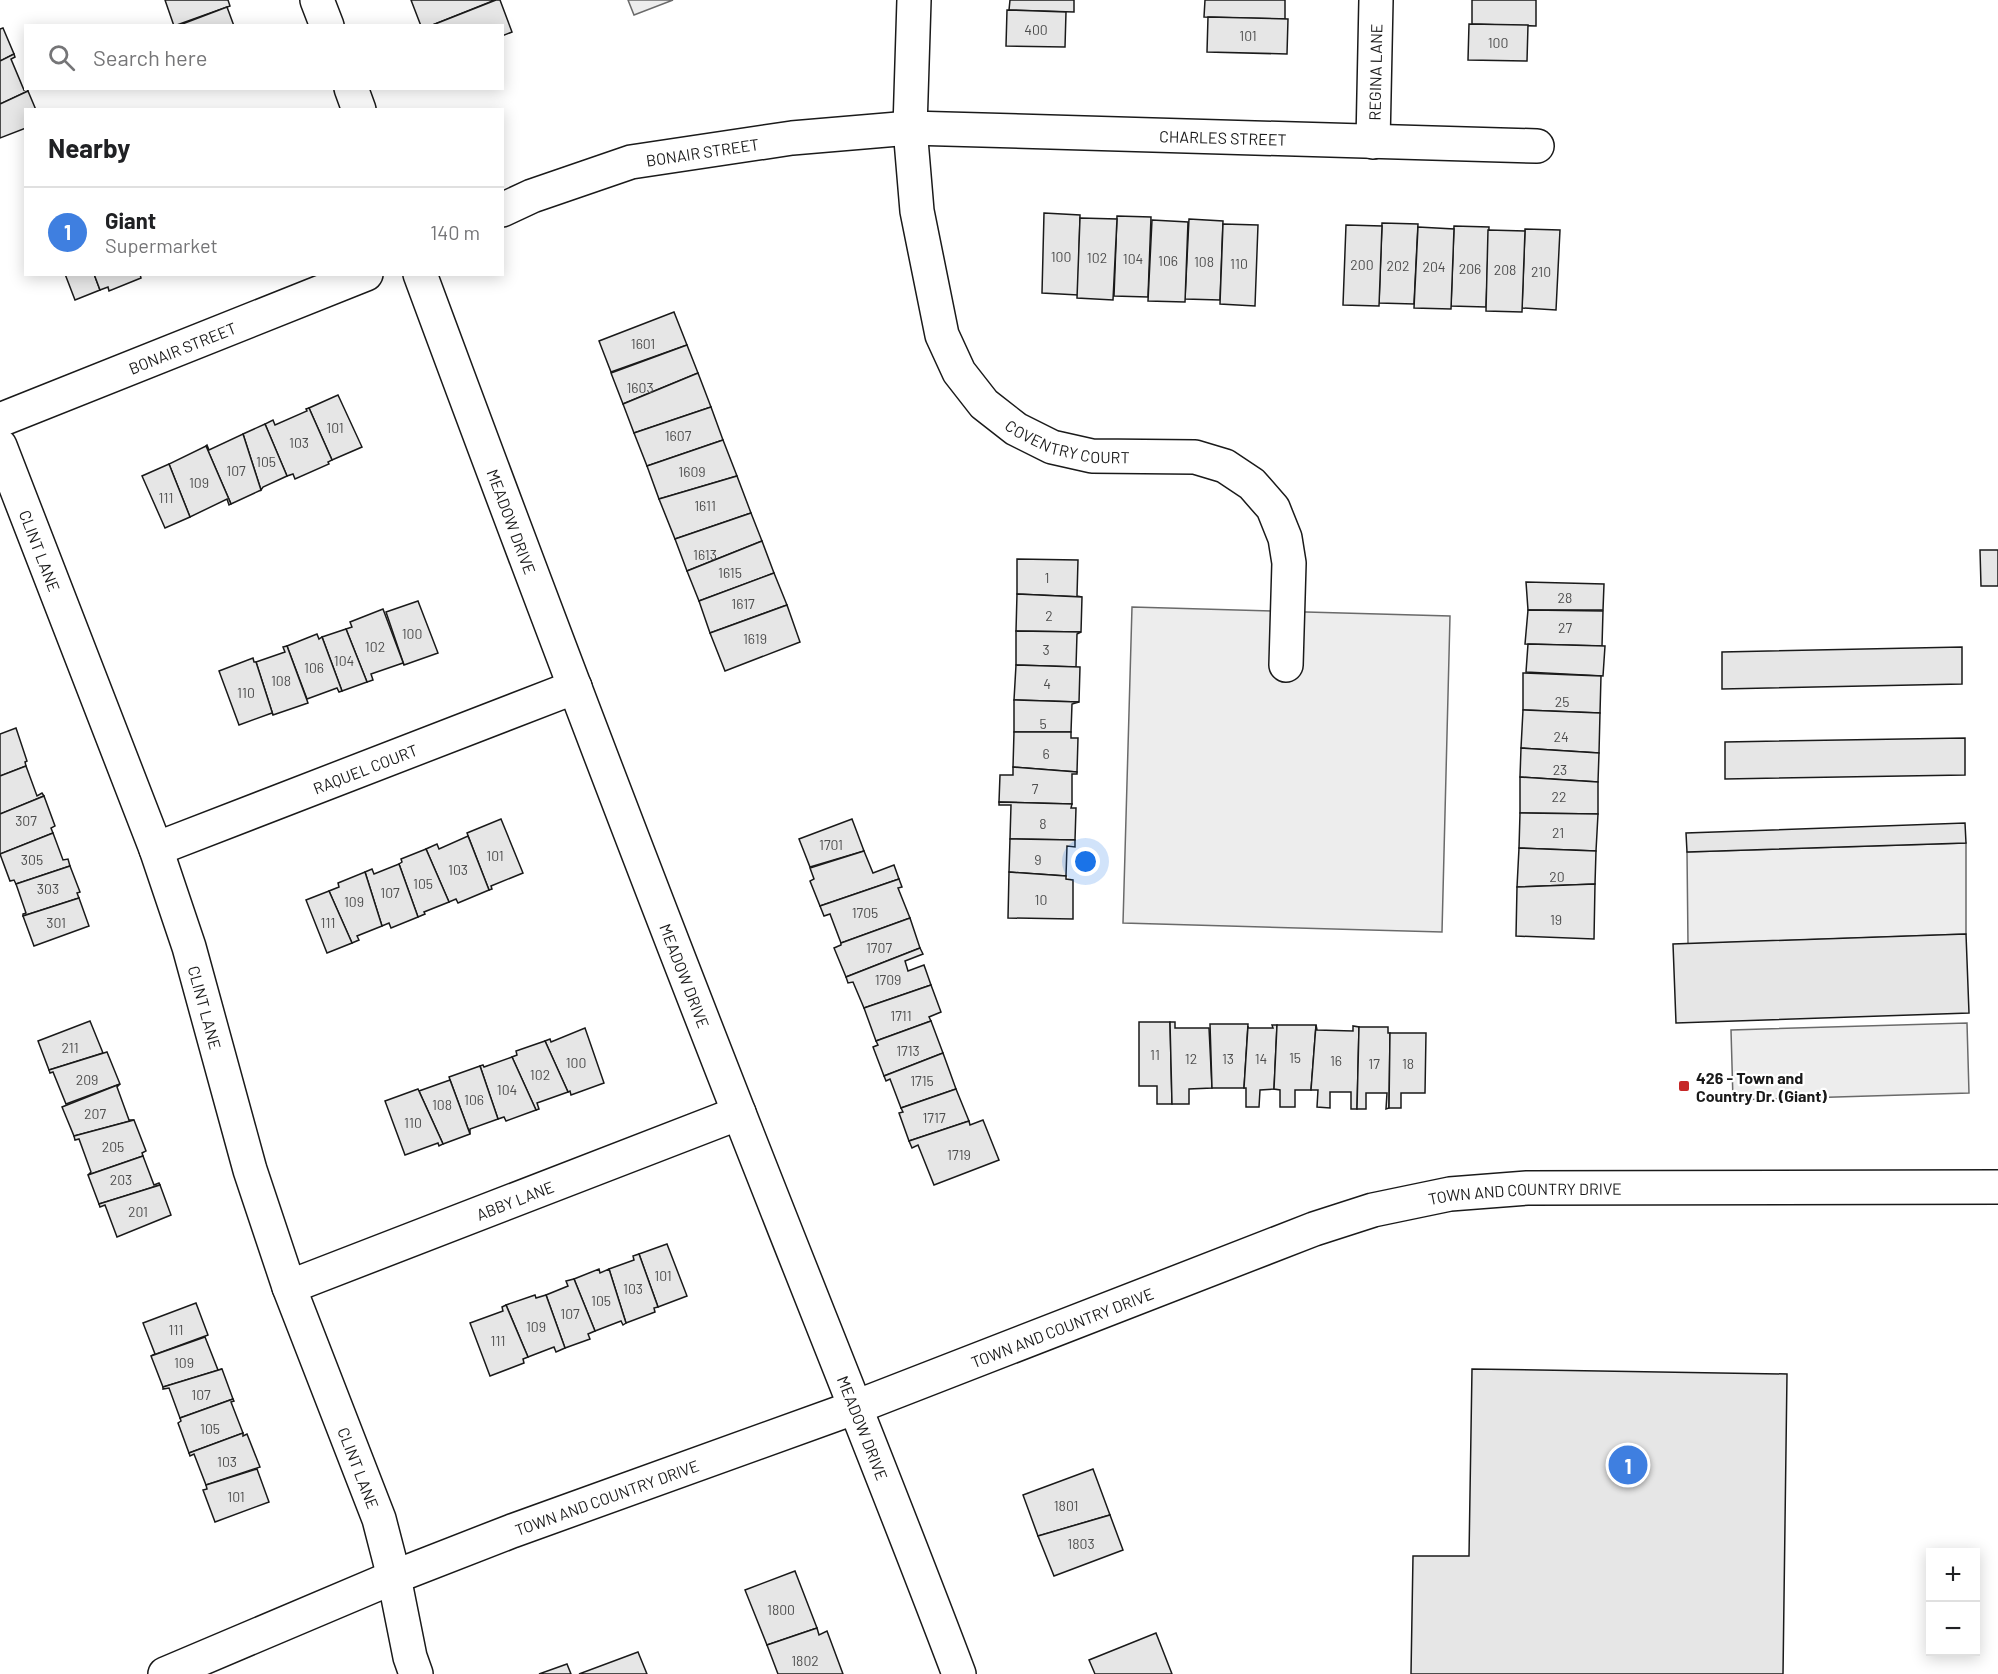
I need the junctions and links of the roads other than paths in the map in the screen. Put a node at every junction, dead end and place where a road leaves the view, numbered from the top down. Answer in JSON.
{"nodes":[{"id":1,"x":317,"y":0,"type":"edge"},
{"id":2,"x":914,"y":0,"type":"edge"},
{"id":3,"x":1376,"y":0,"type":"edge"},
{"id":4,"x":326,"y":24,"type":"edge"},
{"id":5,"x":352,"y":90,"type":"edge"},
{"id":6,"x":358,"y":108,"type":"edge"},
{"id":7,"x":910,"y":129,"type":"junction"},
{"id":8,"x":1373,"y":142,"type":"junction"},
{"id":9,"x":1537,"y":146,"type":"dead end"},
{"id":10,"x":504,"y":209,"type":"edge"},
{"id":11,"x":361,"y":276,"type":"edge"},
{"id":12,"x":421,"y":276,"type":"edge"},
{"id":13,"x":0,"y":420,"type":"edge"},
{"id":14,"x":0,"y":446,"type":"edge"},
{"id":15,"x":1286,"y":665,"type":"dead end"},
{"id":16,"x":575,"y":687,"type":"junction"},
{"id":17,"x":156,"y":849,"type":"junction"},
{"id":18,"x":739,"y":1113,"type":"junction"},
{"id":19,"x":1998,"y":1187,"type":"edge"},
{"id":20,"x":289,"y":1287,"type":"junction"},
{"id":21,"x":856,"y":1407,"type":"junction"},
{"id":22,"x":394,"y":1577,"type":"junction"},
{"id":23,"x":165,"y":1674,"type":"edge"},
{"id":24,"x":416,"y":1674,"type":"edge"},
{"id":25,"x":959,"y":1674,"type":"edge"}],
"edges":[{"from":1,"to":4,"type":"street"},
{"from":2,"to":7,"type":"street","name":"COVENTRY COURT"},
{"from":3,"to":8,"type":"street","name":"REGINA LANE"},
{"from":5,"to":6,"type":"street"},
{"from":7,"to":8,"type":"street","name":"CHARLES STREET"},
{"from":7,"to":10,"type":"street","name":"BONAIR STREET"},
{"from":7,"to":15,"type":"street","name":"COVENTRY COURT"},
{"from":8,"to":9,"type":"street","name":"CHARLES STREET"},
{"from":11,"to":13,"type":"street","name":"BONAIR STREET"},
{"from":12,"to":16,"type":"street","name":"MEADOW DRIVE"},
{"from":14,"to":17,"type":"street","name":"CLINT LANE"},
{"from":16,"to":17,"type":"street","name":"RAQUEL COURT"},
{"from":16,"to":18,"type":"street","name":"MEADOW DRIVE"},
{"from":17,"to":20,"type":"street","name":"CLINT LANE"},
{"from":18,"to":20,"type":"street","name":"ABBY LANE"},
{"from":18,"to":21,"type":"street","name":"MEADOW DRIVE"},
{"from":19,"to":21,"type":"street","name":"TOWN AND COUNTRY DRIVE"},
{"from":20,"to":22,"type":"street","name":"CLINT LANE"},
{"from":21,"to":22,"type":"street","name":"TOWN AND COUNTRY DRIVE"},
{"from":21,"to":25,"type":"street","name":"MEADOW DRIVE"},
{"from":22,"to":23,"type":"street","name":"TOWN AND COUNTRY DRIVE"},
{"from":22,"to":24,"type":"street","name":"CLINT LANE"}]}
